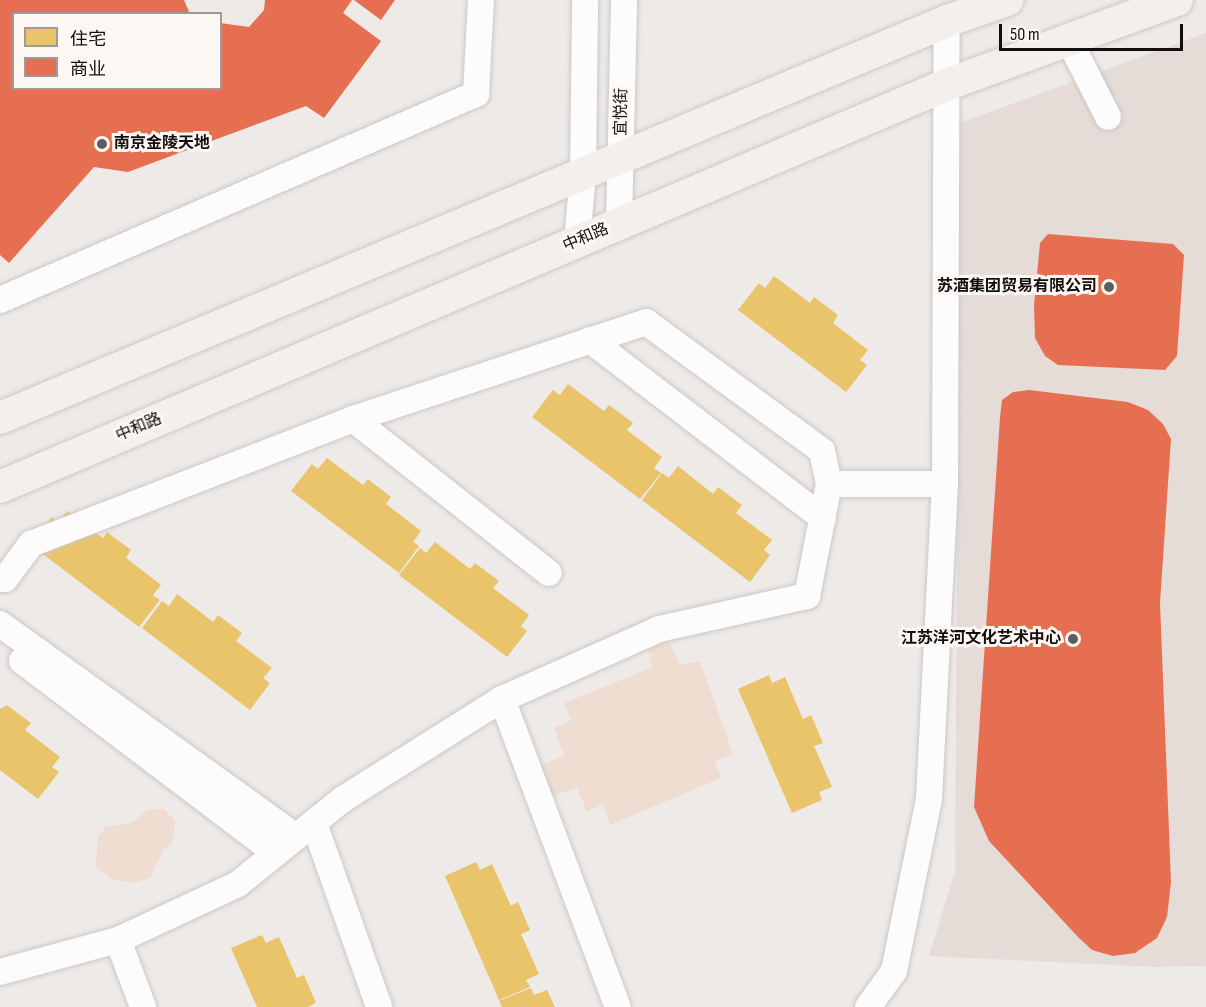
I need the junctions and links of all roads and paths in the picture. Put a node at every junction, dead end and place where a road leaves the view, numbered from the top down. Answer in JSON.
{"nodes":[{"id":1,"x":481,"y":0,"type":"edge"},
{"id":2,"x":585,"y":0,"type":"edge"},
{"id":3,"x":624,"y":0,"type":"edge"},
{"id":4,"x":1007,"y":0,"type":"edge"},
{"id":5,"x":1177,"y":0,"type":"edge"},
{"id":6,"x":947,"y":21,"type":"junction"},
{"id":7,"x":1069,"y":40,"type":"junction"},
{"id":8,"x":946,"y":85,"type":"junction"},
{"id":9,"x":1108,"y":117,"type":"dead end"},
{"id":10,"x":621,"y":158,"type":"junction"},
{"id":11,"x":583,"y":174,"type":"junction"},
{"id":12,"x":619,"y":224,"type":"junction"},
{"id":13,"x":577,"y":242,"type":"junction"},
{"id":14,"x":0,"y":300,"type":"edge"},
{"id":15,"x":590,"y":340,"type":"junction"},
{"id":16,"x":0,"y":418,"type":"edge"},
{"id":17,"x":353,"y":419,"type":"junction"},
{"id":18,"x":830,"y":484,"type":"junction"},
{"id":19,"x":945,"y":484,"type":"junction"},
{"id":20,"x":0,"y":487,"type":"edge"},
{"id":21,"x":823,"y":518,"type":"junction"},
{"id":22,"x":549,"y":573,"type":"dead end"},
{"id":23,"x":0,"y":579,"type":"edge"},
{"id":24,"x":0,"y":624,"type":"edge"},
{"id":25,"x":0,"y":644,"type":"edge"},
{"id":26,"x":502,"y":699,"type":"junction"},
{"id":27,"x":305,"y":830,"type":"junction"},
{"id":28,"x":276,"y":853,"type":"junction"},
{"id":29,"x":118,"y":940,"type":"junction"},
{"id":30,"x":0,"y":972,"type":"edge"},
{"id":31,"x":144,"y":1007,"type":"edge"},
{"id":32,"x":379,"y":1007,"type":"edge"},
{"id":33,"x":618,"y":1007,"type":"edge"},
{"id":34,"x":868,"y":1007,"type":"edge"}],
"edges":[{"from":1,"to":14,"type":"street"},
{"from":2,"to":11,"type":"street"},
{"from":3,"to":10,"type":"street","name":"宜悦街"},
{"from":4,"to":6,"type":"main road"},
{"from":5,"to":7,"type":"main road","name":"中和路"},
{"from":6,"to":8,"type":"street"},
{"from":6,"to":10,"type":"main road"},
{"from":7,"to":8,"type":"main road","name":"中和路"},
{"from":7,"to":9,"type":"street"},
{"from":8,"to":12,"type":"main road","name":"中和路"},
{"from":8,"to":19,"type":"street"},
{"from":10,"to":11,"type":"main road"},
{"from":10,"to":12,"type":"street","name":"宜悦街"},
{"from":11,"to":13,"type":"street"},
{"from":11,"to":16,"type":"main road"},
{"from":12,"to":13,"type":"main road","name":"中和路"},
{"from":13,"to":20,"type":"main road","name":"中和路"},
{"from":15,"to":17,"type":"street"},
{"from":15,"to":18,"type":"street"},
{"from":15,"to":21,"type":"street"},
{"from":17,"to":22,"type":"street"},
{"from":17,"to":23,"type":"street"},
{"from":18,"to":19,"type":"street"},
{"from":18,"to":21,"type":"street"},
{"from":19,"to":34,"type":"street"},
{"from":21,"to":26,"type":"street"},
{"from":24,"to":27,"type":"street"},
{"from":25,"to":28,"type":"street"},
{"from":26,"to":27,"type":"street"},
{"from":26,"to":33,"type":"street"},
{"from":27,"to":28,"type":"street"},
{"from":27,"to":32,"type":"street"},
{"from":28,"to":29,"type":"street"},
{"from":29,"to":30,"type":"street"},
{"from":29,"to":31,"type":"street"}]}
